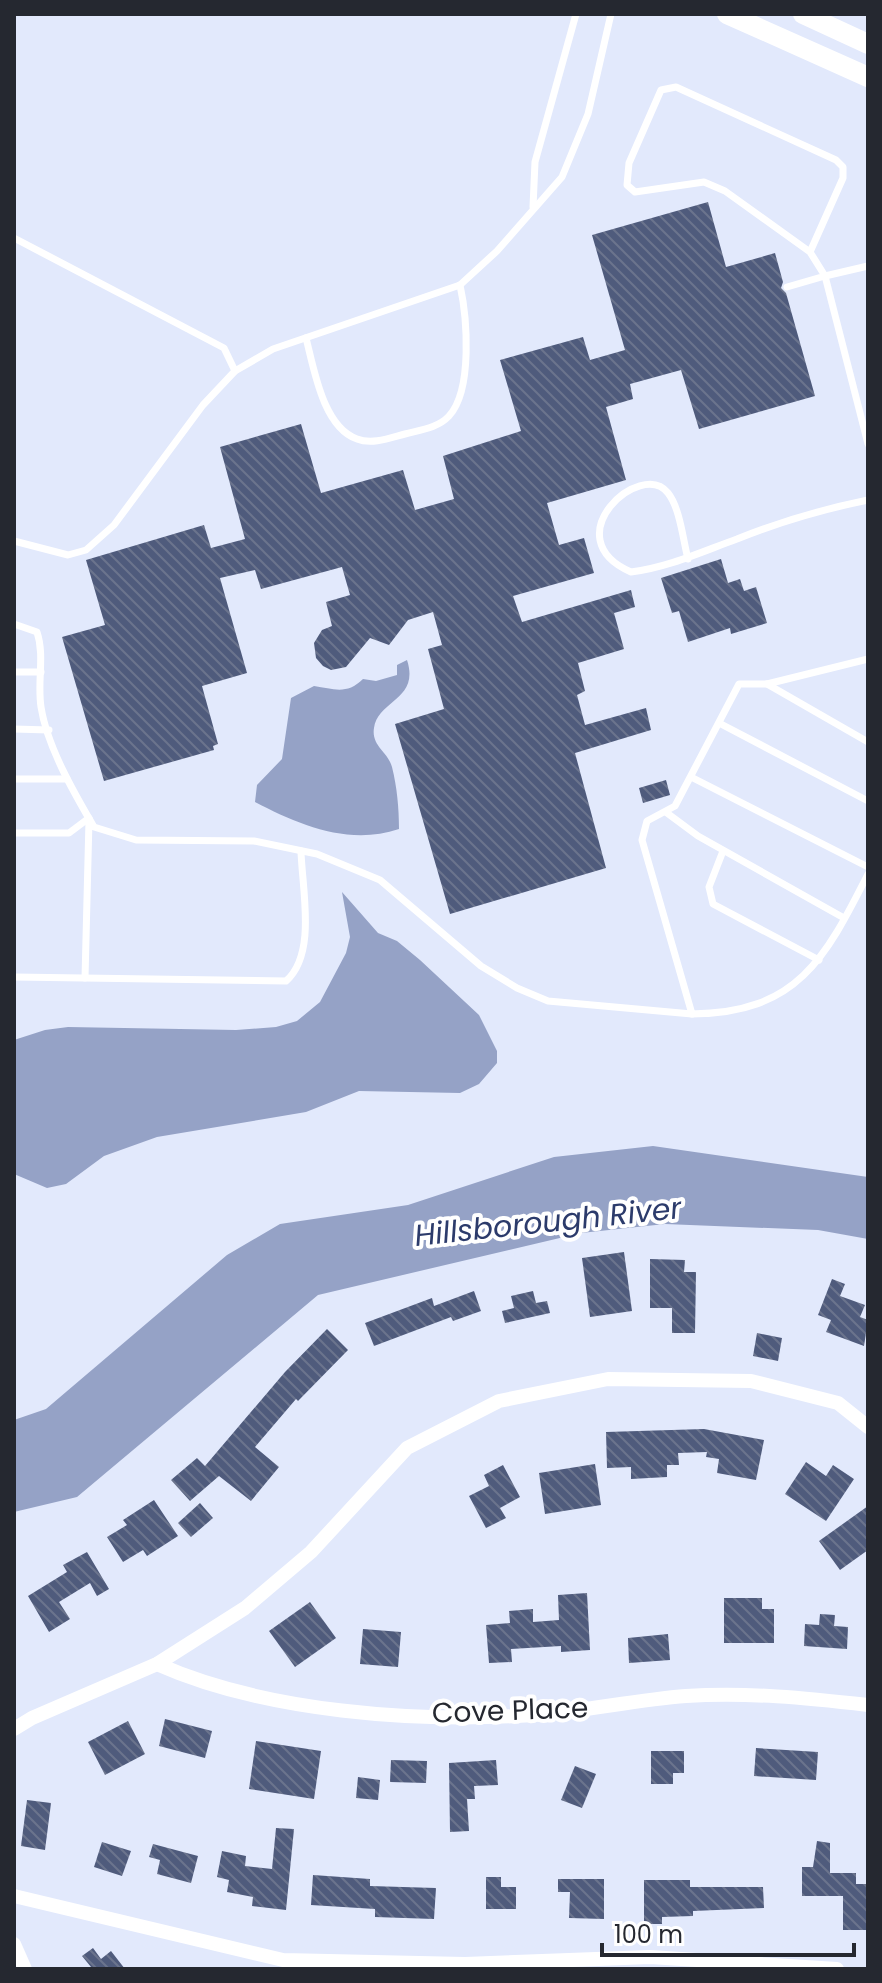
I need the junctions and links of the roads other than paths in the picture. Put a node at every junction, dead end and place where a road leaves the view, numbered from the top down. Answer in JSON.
{"nodes":[{"id":1,"x":576,"y":14,"type":"edge"},
{"id":2,"x":611,"y":14,"type":"edge"},
{"id":3,"x":727,"y":14,"type":"edge"},
{"id":4,"x":803,"y":14,"type":"edge"},
{"id":5,"x":868,"y":44,"type":"edge"},
{"id":6,"x":868,"y":77,"type":"edge"},
{"id":7,"x":533,"y":207,"type":"junction"},
{"id":8,"x":14,"y":238,"type":"edge"},
{"id":9,"x":810,"y":252,"type":"junction"},
{"id":10,"x":868,"y":266,"type":"edge"},
{"id":11,"x":825,"y":276,"type":"junction"},
{"id":12,"x":460,"y":285,"type":"junction"},
{"id":13,"x":787,"y":287,"type":"dead end"},
{"id":14,"x":306,"y":338,"type":"junction"},
{"id":15,"x":235,"y":371,"type":"junction"},
{"id":16,"x":868,"y":444,"type":"edge"},
{"id":17,"x":868,"y":500,"type":"edge"},
{"id":18,"x":14,"y":541,"type":"edge"},
{"id":19,"x":688,"y":559,"type":"junction"},
{"id":20,"x":14,"y":624,"type":"edge"},
{"id":21,"x":868,"y":659,"type":"edge"},
{"id":22,"x":14,"y":672,"type":"edge"},
{"id":23,"x":41,"y":672,"type":"junction"},
{"id":24,"x":767,"y":684,"type":"junction"},
{"id":25,"x":719,"y":723,"type":"junction"},
{"id":26,"x":14,"y":729,"type":"edge"},
{"id":27,"x":49,"y":730,"type":"junction"},
{"id":28,"x":868,"y":742,"type":"edge"},
{"id":29,"x":691,"y":777,"type":"junction"},
{"id":30,"x":14,"y":779,"type":"edge"},
{"id":31,"x":67,"y":779,"type":"junction"},
{"id":32,"x":868,"y":801,"type":"edge"},
{"id":33,"x":667,"y":813,"type":"junction"},
{"id":34,"x":89,"y":818,"type":"junction"},
{"id":35,"x":14,"y":833,"type":"edge"},
{"id":36,"x":301,"y":851,"type":"junction"},
{"id":37,"x":723,"y":851,"type":"junction"},
{"id":38,"x":868,"y":867,"type":"edge"},
{"id":39,"x":868,"y":874,"type":"edge"},
{"id":40,"x":844,"y":918,"type":"junction"},
{"id":41,"x":819,"y":960,"type":"junction"},
{"id":42,"x":14,"y":977,"type":"edge"},
{"id":43,"x":85,"y":978,"type":"junction"},
{"id":44,"x":692,"y":1014,"type":"junction"},
{"id":45,"x":868,"y":1427,"type":"edge"},
{"id":46,"x":157,"y":1664,"type":"junction"},
{"id":47,"x":868,"y":1705,"type":"edge"},
{"id":48,"x":14,"y":1729,"type":"edge"},
{"id":49,"x":14,"y":1896,"type":"edge"},
{"id":50,"x":14,"y":1944,"type":"edge"},
{"id":51,"x":25,"y":1969,"type":"edge"},
{"id":52,"x":837,"y":1969,"type":"edge"}],
"edges":[{"from":1,"to":7,"type":"lane"},
{"from":2,"to":7,"type":"lane"},
{"from":3,"to":6,"type":"street"},
{"from":4,"to":5,"type":"street"},
{"from":7,"to":12,"type":"lane"},
{"from":8,"to":15,"type":"lane"},
{"from":9,"to":9,"type":"lane"},
{"from":9,"to":11,"type":"lane"},
{"from":10,"to":11,"type":"lane"},
{"from":11,"to":13,"type":"lane"},
{"from":11,"to":16,"type":"lane"},
{"from":12,"to":14,"type":"lane"},
{"from":12,"to":14,"type":"lane"},
{"from":14,"to":15,"type":"lane"},
{"from":15,"to":18,"type":"lane"},
{"from":17,"to":19,"type":"lane"},
{"from":19,"to":19,"type":"lane"},
{"from":20,"to":23,"type":"lane"},
{"from":21,"to":24,"type":"lane"},
{"from":22,"to":23,"type":"lane"},
{"from":23,"to":27,"type":"lane"},
{"from":24,"to":25,"type":"lane"},
{"from":24,"to":28,"type":"lane"},
{"from":25,"to":29,"type":"lane"},
{"from":25,"to":32,"type":"lane"},
{"from":26,"to":27,"type":"lane"},
{"from":27,"to":31,"type":"lane"},
{"from":29,"to":33,"type":"lane"},
{"from":29,"to":38,"type":"lane"},
{"from":30,"to":31,"type":"lane"},
{"from":31,"to":34,"type":"lane"},
{"from":33,"to":37,"type":"lane"},
{"from":33,"to":44,"type":"lane"},
{"from":34,"to":35,"type":"lane"},
{"from":34,"to":36,"type":"lane"},
{"from":34,"to":43,"type":"lane"},
{"from":36,"to":43,"type":"lane"},
{"from":36,"to":44,"type":"lane"},
{"from":37,"to":40,"type":"lane"},
{"from":37,"to":41,"type":"lane"},
{"from":39,"to":40,"type":"lane"},
{"from":40,"to":41,"type":"lane"},
{"from":41,"to":44,"type":"lane"},
{"from":42,"to":43,"type":"lane"},
{"from":45,"to":46,"type":"street"},
{"from":46,"to":47,"type":"street","name":"Cove Place"},
{"from":46,"to":48,"type":"street"},
{"from":49,"to":52,"type":"street"},
{"from":50,"to":51,"type":"street"}]}
